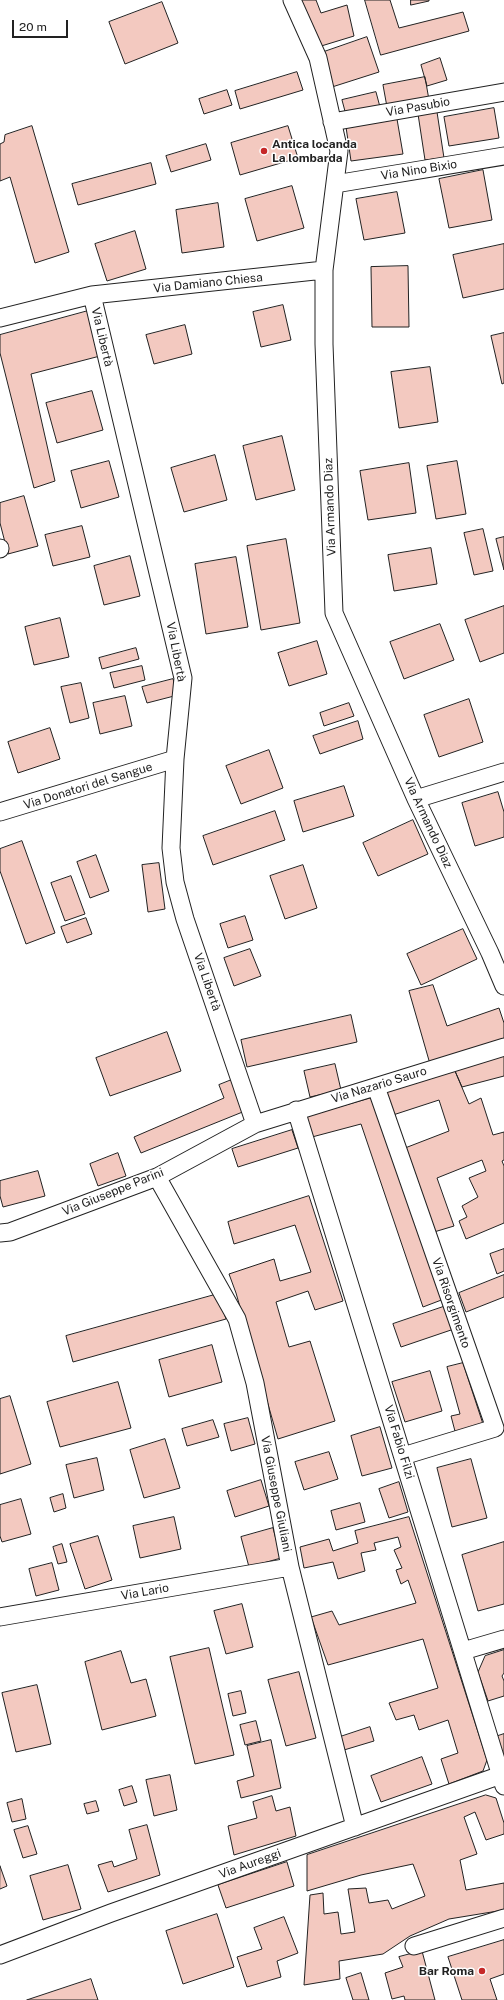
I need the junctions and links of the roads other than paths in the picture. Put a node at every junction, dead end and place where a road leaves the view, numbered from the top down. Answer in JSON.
{"nodes":[{"id":1,"x":292,"y":0,"type":"edge"},
{"id":2,"x":504,"y":92,"type":"edge"},
{"id":3,"x":332,"y":122,"type":"junction"},
{"id":4,"x":504,"y":156,"type":"edge"},
{"id":5,"x":335,"y":184,"type":"junction"},
{"id":6,"x":324,"y":270,"type":"junction"},
{"id":7,"x":92,"y":295,"type":"junction"},
{"id":8,"x":0,"y":318,"type":"edge"},
{"id":9,"x":175,"y":759,"type":"junction"},
{"id":10,"x":504,"y":772,"type":"edge"},
{"id":11,"x":416,"y":799,"type":"junction"},
{"id":12,"x":0,"y":812,"type":"edge"},
{"id":13,"x":504,"y":986,"type":"edge"},
{"id":14,"x":504,"y":1047,"type":"edge"},
{"id":15,"x":376,"y":1087,"type":"junction"},
{"id":16,"x":296,"y":1110,"type":"junction"},
{"id":17,"x":255,"y":1124,"type":"junction"},
{"id":18,"x":157,"y":1177,"type":"junction"},
{"id":19,"x":5,"y":1232,"type":"edge"},
{"id":20,"x":403,"y":1456,"type":"junction"},
{"id":21,"x":290,"y":1567,"type":"junction"},
{"id":22,"x":0,"y":1617,"type":"edge"},
{"id":23,"x":504,"y":1638,"type":"edge"},
{"id":24,"x":463,"y":1651,"type":"junction"},
{"id":25,"x":503,"y":1780,"type":"edge"},
{"id":26,"x":355,"y":1827,"type":"junction"},
{"id":27,"x":504,"y":1918,"type":"edge"},
{"id":28,"x":414,"y":1946,"type":"dead end"},
{"id":29,"x":0,"y":1955,"type":"edge"}],
"edges":[{"from":1,"to":3,"type":"street","name":"Via Armando Diaz"},
{"from":2,"to":3,"type":"street","name":"Via Pasubio"},
{"from":3,"to":5,"type":"street","name":"Via Armando Diaz"},
{"from":4,"to":5,"type":"street","name":"Via Nino Bixio"},
{"from":5,"to":6,"type":"street","name":"Via Armando Diaz"},
{"from":6,"to":7,"type":"street","name":"Via Damiano Chiesa"},
{"from":6,"to":11,"type":"street","name":"Via Armando Diaz"},
{"from":7,"to":8,"type":"street","name":"Via Libertà"},
{"from":7,"to":9,"type":"street","name":"Via Libertà"},
{"from":9,"to":12,"type":"street","name":"Via Donatori del Sangue"},
{"from":9,"to":17,"type":"street","name":"Via Libertà"},
{"from":10,"to":11,"type":"street"},
{"from":11,"to":13,"type":"street","name":"Via Armando Diaz"},
{"from":14,"to":15,"type":"street","name":"Via Nazario Sauro"},
{"from":15,"to":16,"type":"street","name":"Via Nazario Sauro"},
{"from":15,"to":20,"type":"street","name":"Via Risorgimento"},
{"from":16,"to":17,"type":"street","name":"Via Nazario Sauro"},
{"from":16,"to":20,"type":"street","name":"Via Fabio Filzi"},
{"from":17,"to":18,"type":"street","name":"Via Giuseppe Parini"},
{"from":18,"to":19,"type":"street","name":"Via Giuseppe Parini"},
{"from":18,"to":21,"type":"street","name":"Via Giuseppe Giuliani"},
{"from":20,"to":24,"type":"street","name":"Via Fabio Filzi"},
{"from":21,"to":22,"type":"street","name":"Via Lario"},
{"from":21,"to":26,"type":"street","name":"Via Giuseppe Giuliani"},
{"from":23,"to":24,"type":"street"},
{"from":24,"to":25,"type":"street","name":"Via Fabio Filzi"},
{"from":25,"to":26,"type":"street","name":"Via Aureggi"},
{"from":26,"to":29,"type":"street","name":"Via Aureggi"},
{"from":27,"to":28,"type":"street"}]}
